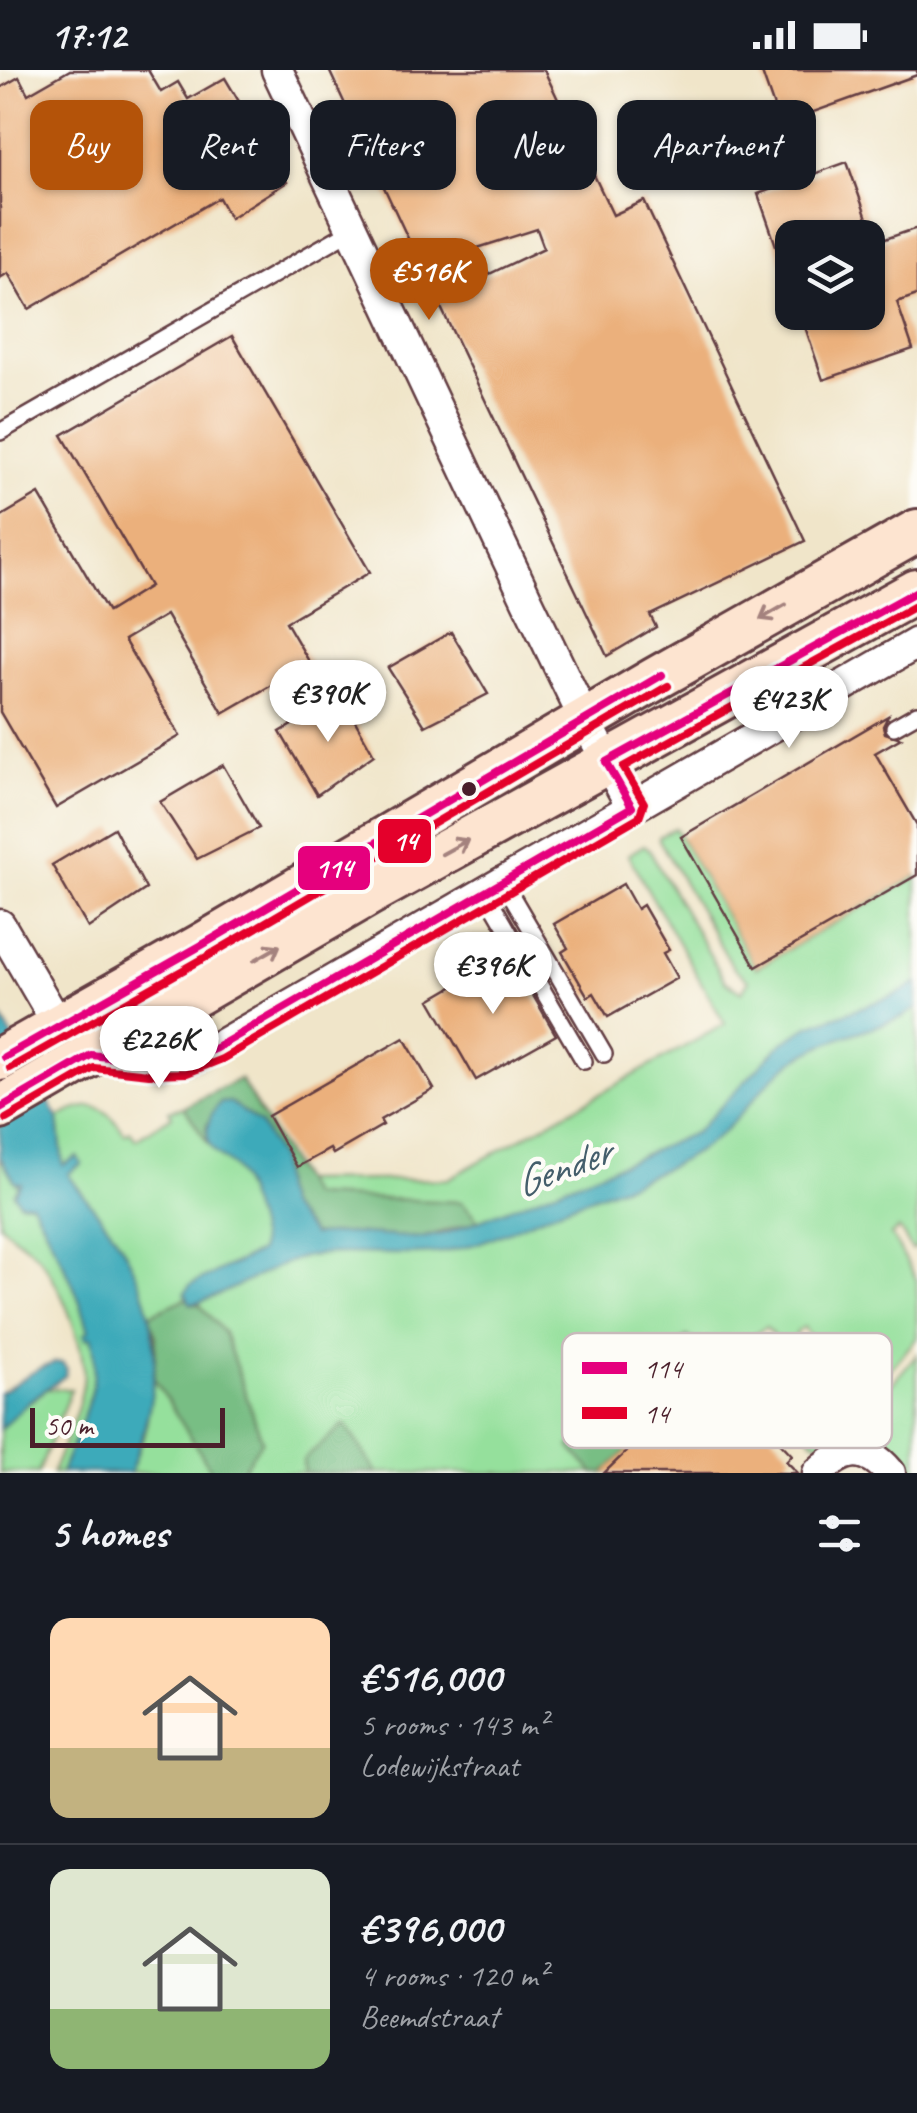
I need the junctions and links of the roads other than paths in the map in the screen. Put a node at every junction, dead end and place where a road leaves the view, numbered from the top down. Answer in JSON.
{"nodes":[{"id":1,"x":276,"y":70,"type":"edge"},
{"id":2,"x":352,"y":230,"type":"junction"},
{"id":3,"x":0,"y":432,"type":"edge"},
{"id":4,"x":917,"y":531,"type":"edge"},
{"id":5,"x":917,"y":591,"type":"edge"},
{"id":6,"x":917,"y":643,"type":"edge"},
{"id":7,"x":917,"y":714,"type":"edge"},
{"id":8,"x":585,"y":720,"type":"junction"},
{"id":9,"x":894,"y":727,"type":"dead end"},
{"id":10,"x":606,"y":762,"type":"junction"},
{"id":11,"x":632,"y":807,"type":"junction"},
{"id":12,"x":495,"y":888,"type":"junction"},
{"id":13,"x":0,"y":925,"type":"edge"},
{"id":14,"x":28,"y":1043,"type":"edge"},
{"id":15,"x":604,"y":1054,"type":"dead end"},
{"id":16,"x":92,"y":1055,"type":"junction"},
{"id":17,"x":584,"y":1061,"type":"dead end"},
{"id":18,"x":0,"y":1108,"type":"edge"},
{"id":19,"x":818,"y":1473,"type":"edge"},
{"id":20,"x":890,"y":1473,"type":"edge"}],
"edges":[{"from":1,"to":2,"type":"street"},
{"from":2,"to":3,"type":"lane"},
{"from":2,"to":8,"type":"street"},
{"from":4,"to":8,"type":"main road","one_way":true},
{"from":5,"to":10,"type":"main road"},
{"from":6,"to":11,"type":"street"},
{"from":7,"to":9,"type":"lane"},
{"from":8,"to":10,"type":"street"},
{"from":8,"to":14,"type":"main road"},
{"from":10,"to":11,"type":"street"},
{"from":16,"to":10,"type":"main road","one_way":true},
{"from":11,"to":12,"type":"street"},
{"from":12,"to":15,"type":"lane"},
{"from":12,"to":16,"type":"street"},
{"from":12,"to":17,"type":"lane"},
{"from":13,"to":14,"type":"street"},
{"from":16,"to":18,"type":"main road"},
{"from":19,"to":20,"type":"street"}]}
